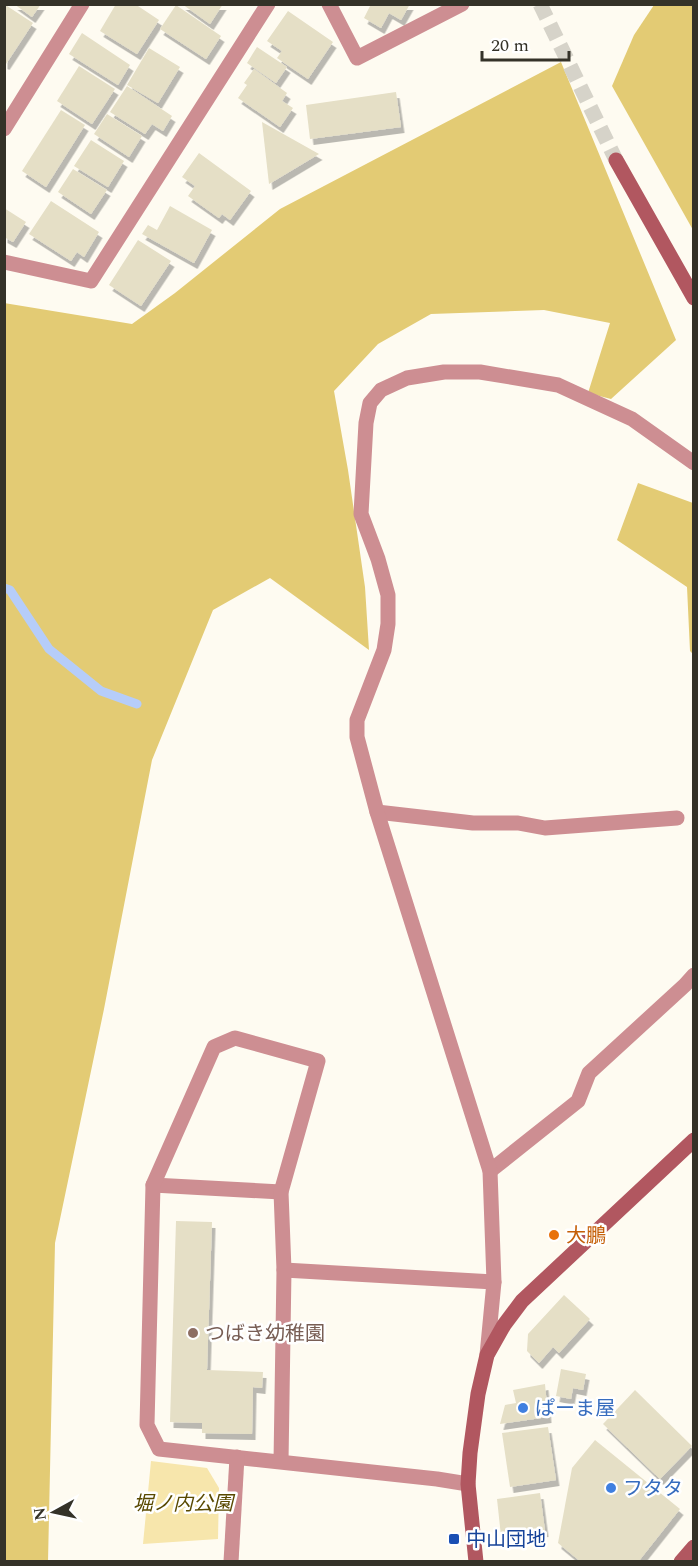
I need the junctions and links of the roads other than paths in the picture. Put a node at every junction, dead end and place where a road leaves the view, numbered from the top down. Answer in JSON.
{"nodes":[{"id":1,"x":82,"y":4,"type":"edge"},
{"id":2,"x":268,"y":4,"type":"edge"},
{"id":3,"x":329,"y":4,"type":"edge"},
{"id":4,"x":462,"y":4,"type":"edge"},
{"id":5,"x":4,"y":129,"type":"edge"},
{"id":6,"x":616,"y":159,"type":"tunnel mouth"},
{"id":7,"x":4,"y":262,"type":"edge"},
{"id":8,"x":693,"y":297,"type":"edge"},
{"id":9,"x":693,"y":463,"type":"edge"},
{"id":10,"x":377,"y":812,"type":"junction"},
{"id":11,"x":677,"y":818,"type":"dead end"},
{"id":12,"x":693,"y":975,"type":"edge"},
{"id":13,"x":693,"y":1140,"type":"edge"},
{"id":14,"x":490,"y":1171,"type":"junction"},
{"id":15,"x":153,"y":1185,"type":"junction"},
{"id":16,"x":281,"y":1192,"type":"junction"},
{"id":17,"x":284,"y":1270,"type":"junction"},
{"id":18,"x":494,"y":1282,"type":"junction"},
{"id":19,"x":487,"y":1355,"type":"junction"},
{"id":20,"x":237,"y":1457,"type":"junction"},
{"id":21,"x":281,"y":1462,"type":"junction"},
{"id":22,"x":468,"y":1484,"type":"junction"},
{"id":23,"x":693,"y":1547,"type":"edge"},
{"id":24,"x":231,"y":1562,"type":"edge"},
{"id":25,"x":476,"y":1562,"type":"edge"},
{"id":26,"x":681,"y":1562,"type":"edge"}],
"edges":[{"from":1,"to":5,"type":"street"},
{"from":2,"to":7,"type":"street"},
{"from":3,"to":4,"type":"street"},
{"from":6,"to":8,"type":"street"},
{"from":9,"to":10,"type":"street"},
{"from":10,"to":11,"type":"street"},
{"from":10,"to":14,"type":"street"},
{"from":12,"to":14,"type":"street"},
{"from":13,"to":19,"type":"street"},
{"from":14,"to":18,"type":"street"},
{"from":15,"to":16,"type":"street"},
{"from":15,"to":16,"type":"street"},
{"from":15,"to":20,"type":"street"},
{"from":16,"to":17,"type":"street"},
{"from":17,"to":18,"type":"street"},
{"from":17,"to":21,"type":"street"},
{"from":18,"to":19,"type":"street"},
{"from":19,"to":22,"type":"street"},
{"from":20,"to":21,"type":"street"},
{"from":20,"to":24,"type":"street"},
{"from":21,"to":22,"type":"street"},
{"from":22,"to":25,"type":"street"},
{"from":23,"to":26,"type":"street"}]}
